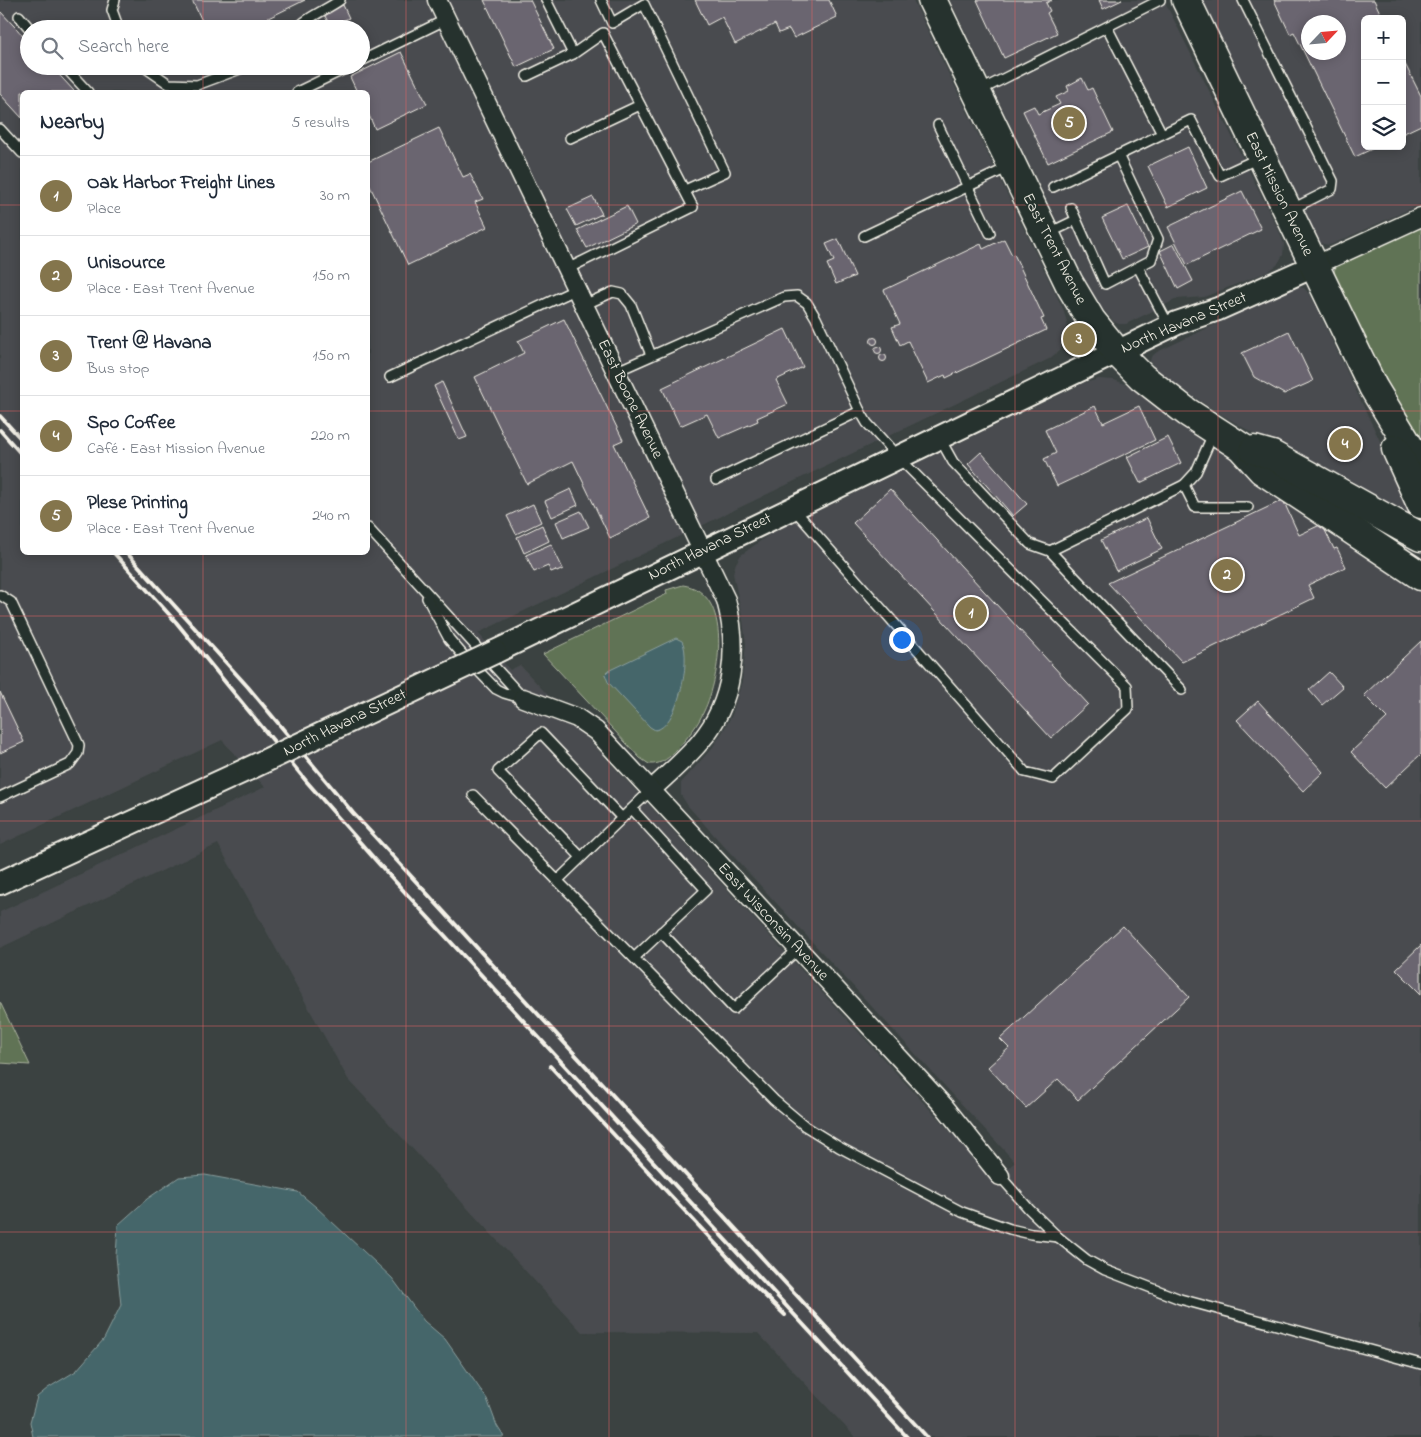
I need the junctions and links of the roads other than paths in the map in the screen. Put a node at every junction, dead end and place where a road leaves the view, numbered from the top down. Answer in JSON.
{"nodes":[{"id":1,"x":115,"y":0,"type":"edge"},
{"id":2,"x":340,"y":0,"type":"edge"},
{"id":3,"x":437,"y":0,"type":"edge"},
{"id":4,"x":546,"y":0,"type":"edge"},
{"id":5,"x":601,"y":0,"type":"edge"},
{"id":6,"x":932,"y":0,"type":"edge"},
{"id":7,"x":1160,"y":0,"type":"edge"},
{"id":8,"x":1186,"y":0,"type":"edge"},
{"id":9,"x":1243,"y":0,"type":"edge"},
{"id":10,"x":19,"y":16,"type":"dead end"},
{"id":11,"x":446,"y":19,"type":"junction"},
{"id":12,"x":22,"y":20,"type":"edge"},
{"id":13,"x":116,"y":20,"type":"edge"},
{"id":14,"x":308,"y":20,"type":"edge"},
{"id":15,"x":612,"y":22,"type":"junction"},
{"id":16,"x":1107,"y":27,"type":"junction"},
{"id":17,"x":603,"y":33,"type":"junction"},
{"id":18,"x":573,"y":54,"type":"junction"},
{"id":19,"x":370,"y":57,"type":"edge"},
{"id":20,"x":72,"y":75,"type":"edge"},
{"id":21,"x":155,"y":75,"type":"edge"},
{"id":22,"x":224,"y":75,"type":"edge"},
{"id":23,"x":332,"y":75,"type":"edge"},
{"id":24,"x":527,"y":76,"type":"dead end"},
{"id":25,"x":86,"y":90,"type":"edge"},
{"id":26,"x":301,"y":90,"type":"edge"},
{"id":27,"x":977,"y":92,"type":"junction"},
{"id":28,"x":640,"y":104,"type":"junction"},
{"id":29,"x":938,"y":125,"type":"dead end"},
{"id":30,"x":0,"y":129,"type":"edge"},
{"id":31,"x":1162,"y":134,"type":"junction"},
{"id":32,"x":570,"y":138,"type":"dead end"},
{"id":33,"x":20,"y":151,"type":"edge"},
{"id":34,"x":1118,"y":155,"type":"junction"},
{"id":35,"x":1261,"y":157,"type":"junction"},
{"id":36,"x":1012,"y":166,"type":"junction"},
{"id":37,"x":968,"y":186,"type":"junction"},
{"id":38,"x":1054,"y":187,"type":"dead end"},
{"id":39,"x":685,"y":190,"type":"junction"},
{"id":40,"x":1071,"y":208,"type":"dead end"},
{"id":41,"x":1287,"y":211,"type":"junction"},
{"id":42,"x":1421,"y":216,"type":"edge"},
{"id":43,"x":1076,"y":220,"type":"junction"},
{"id":44,"x":990,"y":233,"type":"dead end"},
{"id":45,"x":1045,"y":235,"type":"junction"},
{"id":46,"x":864,"y":236,"type":"dead end"},
{"id":47,"x":1138,"y":266,"type":"junction"},
{"id":48,"x":1314,"y":266,"type":"junction"},
{"id":49,"x":567,"y":269,"type":"junction"},
{"id":50,"x":580,"y":297,"type":"junction"},
{"id":51,"x":1170,"y":326,"type":"junction"},
{"id":52,"x":1117,"y":352,"type":"junction"},
{"id":53,"x":651,"y":355,"type":"junction"},
{"id":54,"x":617,"y":372,"type":"junction"},
{"id":55,"x":390,"y":377,"type":"dead end"},
{"id":56,"x":1373,"y":387,"type":"junction"},
{"id":57,"x":860,"y":411,"type":"junction"},
{"id":58,"x":1214,"y":430,"type":"junction"},
{"id":59,"x":939,"y":437,"type":"junction"},
{"id":60,"x":1240,"y":447,"type":"junction"},
{"id":61,"x":898,"y":457,"type":"junction"},
{"id":62,"x":1421,"y":466,"type":"edge"},
{"id":63,"x":716,"y":480,"type":"dead end"},
{"id":64,"x":1184,"y":485,"type":"junction"},
{"id":65,"x":1421,"y":504,"type":"edge"},
{"id":66,"x":1248,"y":507,"type":"dead end"},
{"id":67,"x":792,"y":508,"type":"junction"},
{"id":68,"x":370,"y":530,"type":"edge"},
{"id":69,"x":1421,"y":537,"type":"edge"},
{"id":70,"x":703,"y":550,"type":"junction"},
{"id":71,"x":1050,"y":551,"type":"junction"},
{"id":72,"x":1421,"y":576,"type":"edge"},
{"id":73,"x":415,"y":579,"type":"junction"},
{"id":74,"x":0,"y":595,"type":"edge"},
{"id":75,"x":1182,"y":690,"type":"dead end"},
{"id":76,"x":523,"y":698,"type":"junction"},
{"id":77,"x":650,"y":791,"type":"junction"},
{"id":78,"x":473,"y":795,"type":"dead end"},
{"id":79,"x":0,"y":797,"type":"edge"},
{"id":80,"x":632,"y":809,"type":"junction"},
{"id":81,"x":622,"y":818,"type":"junction"},
{"id":82,"x":581,"y":857,"type":"junction"},
{"id":83,"x":557,"y":881,"type":"junction"},
{"id":84,"x":0,"y":883,"type":"edge"},
{"id":85,"x":661,"y":932,"type":"junction"},
{"id":86,"x":798,"y":949,"type":"junction"},
{"id":87,"x":634,"y":958,"type":"junction"},
{"id":88,"x":1000,"y":1176,"type":"joint"},
{"id":89,"x":1058,"y":1237,"type":"junction"},
{"id":90,"x":1421,"y":1364,"type":"edge"}],
"edges":[{"from":1,"to":13,"type":"lane"},
{"from":2,"to":14,"type":"lane"},
{"from":3,"to":11,"type":"street","name":"East Boone Avenue"},
{"from":4,"to":18,"type":"lane"},
{"from":5,"to":15,"type":"lane"},
{"from":6,"to":27,"type":"main road","name":"East Trent Avenue"},
{"from":7,"to":16,"type":"lane"},
{"from":8,"to":35,"type":"main road","name":"East Mission Avenue"},
{"from":9,"to":41,"type":"lane"},
{"from":10,"to":12,"type":"lane"},
{"from":11,"to":19,"type":"lane"},
{"from":11,"to":49,"type":"street","name":"East Boone Avenue"},
{"from":15,"to":17,"type":"lane"},
{"from":15,"to":39,"type":"lane"},
{"from":16,"to":27,"type":"lane"},
{"from":16,"to":31,"type":"lane"},
{"from":17,"to":18,"type":"lane"},
{"from":17,"to":28,"type":"lane"},
{"from":18,"to":24,"type":"lane"},
{"from":20,"to":25,"type":"lane"},
{"from":21,"to":22,"type":"lane"},
{"from":23,"to":26,"type":"lane"},
{"from":27,"to":36,"type":"main road","name":"East Trent Avenue"},
{"from":28,"to":32,"type":"lane"},
{"from":28,"to":39,"type":"lane"},
{"from":29,"to":37,"type":"lane"},
{"from":30,"to":33,"type":"lane"},
{"from":31,"to":34,"type":"lane"},
{"from":31,"to":35,"type":"lane"},
{"from":34,"to":38,"type":"lane"},
{"from":34,"to":47,"type":"lane"},
{"from":35,"to":41,"type":"main road","name":"East Mission Avenue"},
{"from":36,"to":37,"type":"lane"},
{"from":36,"to":45,"type":"main road","name":"East Trent Avenue"},
{"from":37,"to":44,"type":"lane"},
{"from":37,"to":46,"type":"lane"},
{"from":39,"to":49,"type":"lane"},
{"from":40,"to":43,"type":"lane"},
{"from":41,"to":48,"type":"main road","name":"East Mission Avenue"},
{"from":42,"to":48,"type":"street","name":"North Havana Street"},
{"from":43,"to":45,"type":"lane"},
{"from":43,"to":47,"type":"lane"},
{"from":45,"to":52,"type":"main road","name":"East Trent Avenue"},
{"from":47,"to":51,"type":"lane"},
{"from":48,"to":51,"type":"street","name":"North Havana Street"},
{"from":48,"to":56,"type":"main road","name":"East Mission Avenue"},
{"from":49,"to":50,"type":"street","name":"East Boone Avenue"},
{"from":50,"to":53,"type":"lane"},
{"from":50,"to":54,"type":"street","name":"East Boone Avenue"},
{"from":50,"to":55,"type":"lane"},
{"from":51,"to":52,"type":"street","name":"North Havana Street"},
{"from":52,"to":58,"type":"main road","name":"East Trent Avenue"},
{"from":52,"to":59,"type":"street","name":"North Havana Street"},
{"from":53,"to":54,"type":"lane"},
{"from":53,"to":57,"type":"lane"},
{"from":54,"to":70,"type":"street","name":"East Boone Avenue"},
{"from":56,"to":62,"type":"main road","name":"East Mission Avenue"},
{"from":56,"to":65,"type":"main road","name":"East Mission Avenue"},
{"from":57,"to":61,"type":"lane"},
{"from":57,"to":63,"type":"lane"},
{"from":58,"to":60,"type":"main road","name":"East Trent Avenue"},
{"from":58,"to":64,"type":"lane"},
{"from":59,"to":61,"type":"street","name":"North Havana Street"},
{"from":59,"to":71,"type":"lane"},
{"from":60,"to":69,"type":"main road","name":"East Trent Avenue"},
{"from":60,"to":72,"type":"main road","name":"East Trent Avenue"},
{"from":61,"to":67,"type":"street","name":"North Havana Street"},
{"from":61,"to":67,"type":"lane"},
{"from":64,"to":66,"type":"lane"},
{"from":64,"to":71,"type":"lane"},
{"from":67,"to":70,"type":"street","name":"North Havana Street"},
{"from":68,"to":73,"type":"lane"},
{"from":70,"to":77,"type":"street","name":"East Boone Avenue"},
{"from":70,"to":84,"type":"street","name":"North Havana Street","bridge":true},
{"from":71,"to":75,"type":"lane"},
{"from":73,"to":76,"type":"lane"},
{"from":73,"to":76,"type":"lane"},
{"from":74,"to":79,"type":"lane"},
{"from":76,"to":77,"type":"street","name":"East Wisconsin Avenue"},
{"from":77,"to":80,"type":"lane"},
{"from":77,"to":86,"type":"street","name":"East Wisconsin Avenue"},
{"from":78,"to":83,"type":"lane"},
{"from":80,"to":81,"type":"lane"},
{"from":80,"to":85,"type":"lane"},
{"from":81,"to":82,"type":"lane"},
{"from":81,"to":82,"type":"lane"},
{"from":82,"to":83,"type":"lane"},
{"from":83,"to":87,"type":"lane"},
{"from":85,"to":86,"type":"lane"},
{"from":85,"to":87,"type":"lane"},
{"from":86,"to":88,"type":"street","name":"East Wisconsin Avenue"},
{"from":87,"to":89,"type":"lane"},
{"from":88,"to":89,"type":"lane"},
{"from":89,"to":90,"type":"lane"}]}
